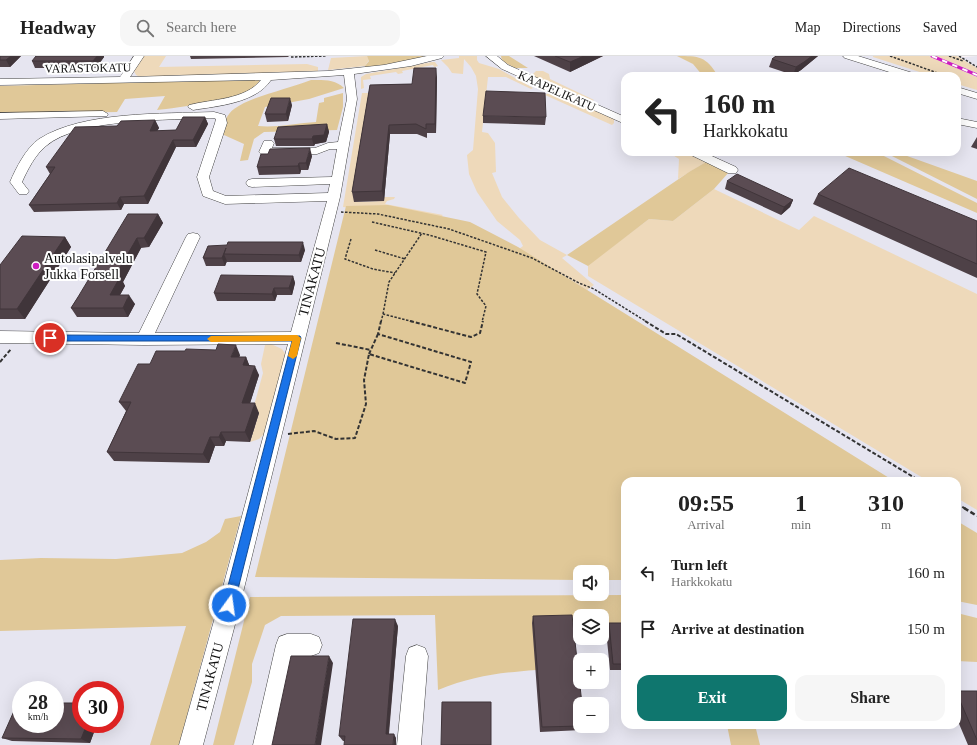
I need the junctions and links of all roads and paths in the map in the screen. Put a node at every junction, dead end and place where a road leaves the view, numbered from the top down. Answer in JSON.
{"nodes":[{"id":1,"x":138,"y":56,"type":"edge"},
{"id":2,"x":317,"y":56,"type":"edge"},
{"id":3,"x":326,"y":56,"type":"edge"},
{"id":4,"x":440,"y":56,"type":"edge"},
{"id":5,"x":491,"y":56,"type":"edge"},
{"id":6,"x":848,"y":56,"type":"edge"},
{"id":7,"x":890,"y":56,"type":"edge"},
{"id":8,"x":949,"y":56,"type":"edge"},
{"id":9,"x":958,"y":56,"type":"edge"},
{"id":10,"x":291,"y":57,"type":"dead end"},
{"id":11,"x":316,"y":61,"type":"dead end"},
{"id":12,"x":965,"y":61,"type":"junction"},
{"id":13,"x":977,"y":67,"type":"edge"},
{"id":14,"x":888,"y":69,"type":"junction"},
{"id":15,"x":350,"y":72,"type":"junction"},
{"id":16,"x":885,"y":72,"type":"edge"},
{"id":17,"x":898,"y":72,"type":"edge"},
{"id":18,"x":935,"y":72,"type":"edge"},
{"id":19,"x":268,"y":77,"type":"junction"},
{"id":20,"x":123,"y":80,"type":"junction"},
{"id":21,"x":0,"y":82,"type":"edge"},
{"id":22,"x":961,"y":91,"type":"edge"},
{"id":23,"x":977,"y":96,"type":"edge"},
{"id":24,"x":0,"y":116,"type":"edge"},
{"id":25,"x":621,"y":120,"type":"edge"},
{"id":26,"x":961,"y":122,"type":"edge"},
{"id":27,"x":977,"y":125,"type":"edge"},
{"id":28,"x":268,"y":143,"type":"dead end"},
{"id":29,"x":344,"y":145,"type":"junction"},
{"id":30,"x":702,"y":156,"type":"edge"},
{"id":31,"x":732,"y":170,"type":"dead end"},
{"id":32,"x":337,"y":180,"type":"junction"},
{"id":33,"x":252,"y":183,"type":"dead end"},
{"id":34,"x":23,"y":191,"type":"dead end"},
{"id":35,"x":334,"y":197,"type":"junction"},
{"id":36,"x":339,"y":212,"type":"dead end"},
{"id":37,"x":372,"y":222,"type":"dead end"},
{"id":38,"x":422,"y":233,"type":"junction"},
{"id":39,"x":193,"y":237,"type":"dead end"},
{"id":40,"x":351,"y":239,"type":"dead end"},
{"id":41,"x":375,"y":250,"type":"dead end"},
{"id":42,"x":405,"y":258,"type":"junction"},
{"id":43,"x":395,"y":273,"type":"junction"},
{"id":44,"x":383,"y":314,"type":"junction"},
{"id":45,"x":378,"y":334,"type":"junction"},
{"id":46,"x":0,"y":338,"type":"edge"},
{"id":47,"x":297,"y":338,"type":"junction"},
{"id":48,"x":144,"y":339,"type":"junction"},
{"id":49,"x":336,"y":343,"type":"dead end"},
{"id":50,"x":371,"y":350,"type":"junction"},
{"id":51,"x":369,"y":354,"type":"junction"},
{"id":52,"x":285,"y":434,"type":"dead end"},
{"id":53,"x":913,"y":477,"type":"edge"},
{"id":54,"x":961,"y":506,"type":"edge"},
{"id":55,"x":977,"y":516,"type":"edge"},
{"id":56,"x":311,"y":644,"type":"dead end"},
{"id":57,"x":417,"y":656,"type":"dead end"},
{"id":58,"x":192,"y":745,"type":"edge"},
{"id":59,"x":265,"y":745,"type":"edge"},
{"id":60,"x":410,"y":745,"type":"edge"}],
"edges":[{"from":1,"to":20,"type":"street"},
{"from":2,"to":3,"type":"path"},
{"from":2,"to":10,"type":"path"},
{"from":2,"to":11,"type":"path"},
{"from":4,"to":15,"type":"street","name":"VARASTOKATU"},
{"from":5,"to":25,"type":"street","name":"KAAPELIKATU"},
{"from":6,"to":14,"type":"street"},
{"from":7,"to":18,"type":"path"},
{"from":8,"to":12,"type":"path"},
{"from":9,"to":12,"type":"path"},
{"from":12,"to":13,"type":"path"},
{"from":14,"to":16,"type":"street"},
{"from":14,"to":17,"type":"street"},
{"from":15,"to":19,"type":"street","name":"VARASTOKATU"},
{"from":15,"to":29,"type":"street","name":"TINAKATU"},
{"from":19,"to":20,"type":"street","name":"VARASTOKATU"},
{"from":19,"to":24,"type":"street"},
{"from":20,"to":21,"type":"street","name":"VARASTOKATU"},
{"from":22,"to":23,"type":"street"},
{"from":26,"to":27,"type":"street"},
{"from":28,"to":29,"type":"street"},
{"from":29,"to":32,"type":"street","name":"TINAKATU"},
{"from":30,"to":31,"type":"street"},
{"from":32,"to":33,"type":"street"},
{"from":32,"to":35,"type":"street","name":"TINAKATU"},
{"from":34,"to":35,"type":"street"},
{"from":35,"to":47,"type":"street","name":"TINAKATU"},
{"from":36,"to":53,"type":"path"},
{"from":37,"to":38,"type":"path"},
{"from":38,"to":42,"type":"path"},
{"from":38,"to":44,"type":"path"},
{"from":39,"to":48,"type":"street"},
{"from":40,"to":43,"type":"path"},
{"from":41,"to":42,"type":"path"},
{"from":42,"to":43,"type":"path"},
{"from":43,"to":44,"type":"path"},
{"from":44,"to":45,"type":"path"},
{"from":45,"to":50,"type":"path"},
{"from":45,"to":51,"type":"path"},
{"from":46,"to":48,"type":"street"},
{"from":47,"to":48,"type":"street"},
{"from":47,"to":58,"type":"street","name":"TINAKATU"},
{"from":49,"to":50,"type":"path"},
{"from":50,"to":51,"type":"path"},
{"from":51,"to":52,"type":"path"},
{"from":54,"to":55,"type":"path"},
{"from":56,"to":59,"type":"street"},
{"from":57,"to":60,"type":"street"}]}
